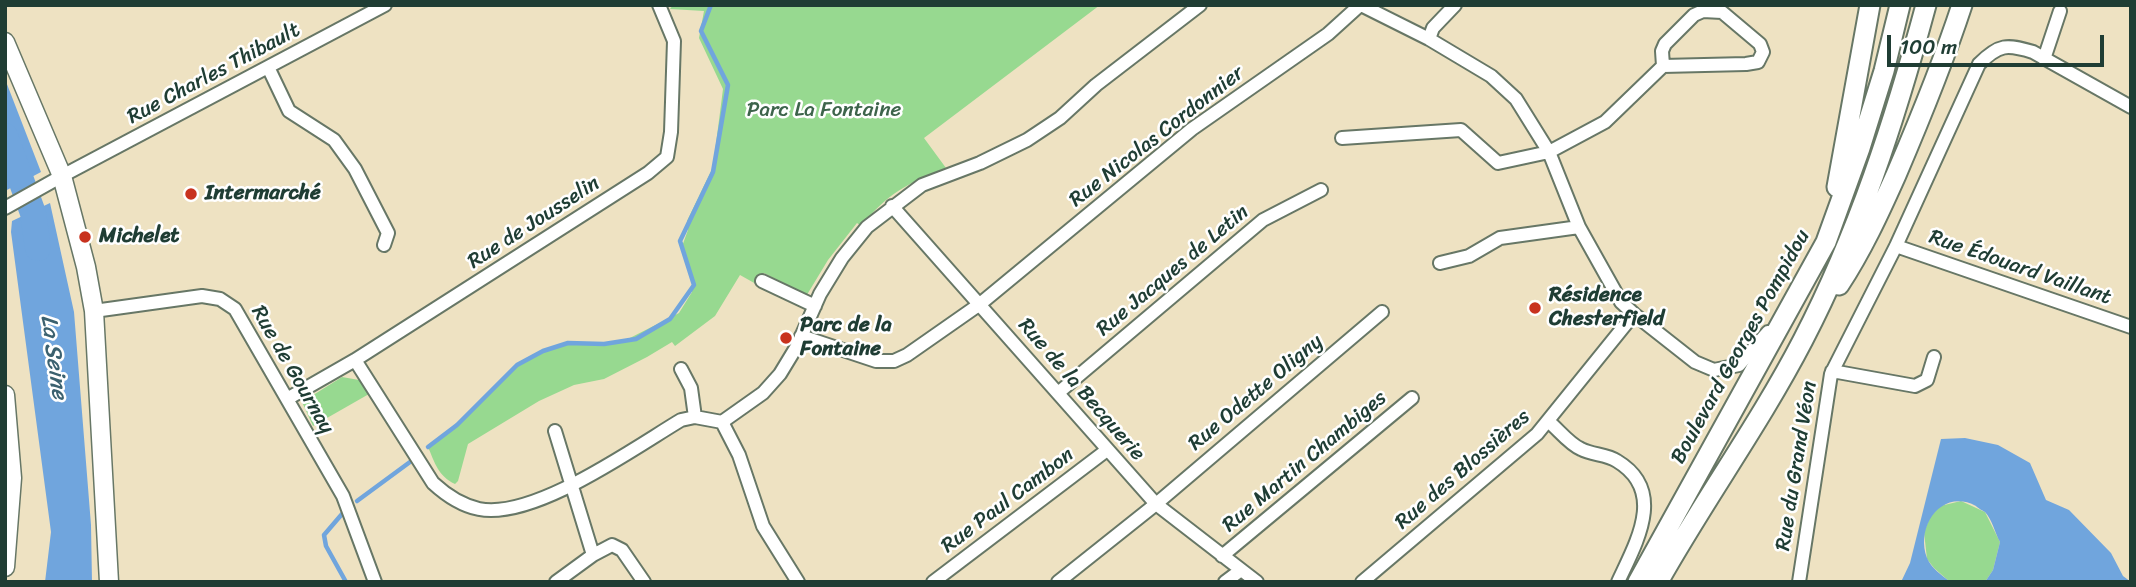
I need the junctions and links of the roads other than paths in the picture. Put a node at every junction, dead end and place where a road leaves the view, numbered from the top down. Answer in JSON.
{"nodes":[{"id":1,"x":385,"y":5,"type":"edge"},
{"id":2,"x":659,"y":5,"type":"edge"},
{"id":3,"x":1200,"y":5,"type":"edge"},
{"id":4,"x":1360,"y":5,"type":"edge"},
{"id":5,"x":1455,"y":5,"type":"edge"},
{"id":6,"x":1870,"y":5,"type":"edge"},
{"id":7,"x":1900,"y":5,"type":"edge"},
{"id":8,"x":1926,"y":5,"type":"edge"},
{"id":9,"x":1962,"y":5,"type":"edge"},
{"id":10,"x":2060,"y":11,"type":"dead end"},
{"id":11,"x":1429,"y":39,"type":"junction"},
{"id":12,"x":5,"y":42,"type":"edge"},
{"id":13,"x":2044,"y":58,"type":"junction"},
{"id":14,"x":1663,"y":65,"type":"junction"},
{"id":15,"x":268,"y":67,"type":"junction"},
{"id":16,"x":2131,"y":107,"type":"edge"},
{"id":17,"x":1342,"y":138,"type":"dead end"},
{"id":18,"x":1549,"y":152,"type":"junction"},
{"id":19,"x":55,"y":180,"type":"junction"},
{"id":20,"x":1321,"y":190,"type":"dead end"},
{"id":21,"x":892,"y":206,"type":"junction"},
{"id":22,"x":5,"y":208,"type":"edge"},
{"id":23,"x":1579,"y":227,"type":"junction"},
{"id":24,"x":1826,"y":242,"type":"junction"},
{"id":25,"x":384,"y":245,"type":"dead end"},
{"id":26,"x":1896,"y":246,"type":"junction"},
{"id":27,"x":1440,"y":263,"type":"dead end"},
{"id":28,"x":762,"y":281,"type":"dead end"},
{"id":29,"x":1803,"y":287,"type":"junction"},
{"id":30,"x":980,"y":304,"type":"junction"},
{"id":31,"x":815,"y":306,"type":"junction"},
{"id":32,"x":94,"y":311,"type":"junction"},
{"id":33,"x":1382,"y":312,"type":"dead end"},
{"id":34,"x":1634,"y":314,"type":"junction"},
{"id":35,"x":2131,"y":327,"type":"edge"},
{"id":36,"x":801,"y":336,"type":"junction"},
{"id":37,"x":1802,"y":341,"type":"junction"},
{"id":38,"x":1934,"y":357,"type":"dead end"},
{"id":39,"x":355,"y":360,"type":"junction"},
{"id":40,"x":681,"y":369,"type":"dead end"},
{"id":41,"x":1832,"y":371,"type":"junction"},
{"id":42,"x":1058,"y":393,"type":"junction"},
{"id":43,"x":5,"y":395,"type":"edge"},
{"id":44,"x":1412,"y":398,"type":"dead end"},
{"id":45,"x":287,"y":399,"type":"junction"},
{"id":46,"x":695,"y":417,"type":"junction"},
{"id":47,"x":1548,"y":421,"type":"junction"},
{"id":48,"x":722,"y":422,"type":"junction"},
{"id":49,"x":555,"y":431,"type":"dead end"},
{"id":50,"x":1107,"y":450,"type":"junction"},
{"id":51,"x":571,"y":486,"type":"junction"},
{"id":52,"x":8,"y":498,"type":"edge"},
{"id":53,"x":1156,"y":504,"type":"junction"},
{"id":54,"x":593,"y":555,"type":"junction"},
{"id":55,"x":1222,"y":556,"type":"junction"},
{"id":56,"x":5,"y":567,"type":"edge"},
{"id":57,"x":1241,"y":570,"type":"junction"},
{"id":58,"x":560,"y":581,"type":"edge"},
{"id":59,"x":109,"y":582,"type":"edge"},
{"id":60,"x":375,"y":582,"type":"edge"},
{"id":61,"x":644,"y":582,"type":"edge"},
{"id":62,"x":798,"y":582,"type":"edge"},
{"id":63,"x":933,"y":582,"type":"edge"},
{"id":64,"x":1058,"y":582,"type":"edge"},
{"id":65,"x":1225,"y":582,"type":"edge"},
{"id":66,"x":1257,"y":582,"type":"edge"},
{"id":67,"x":1362,"y":582,"type":"edge"},
{"id":68,"x":1618,"y":582,"type":"edge"},
{"id":69,"x":1638,"y":582,"type":"edge"},
{"id":70,"x":1658,"y":582,"type":"edge"},
{"id":71,"x":1800,"y":582,"type":"edge"}],
"edges":[{"from":1,"to":15,"type":"street","name":"Rue Charles Thibault"},
{"from":2,"to":39,"type":"street","name":"Rue de Jousselin"},
{"from":3,"to":21,"type":"street"},
{"from":4,"to":11,"type":"street"},
{"from":4,"to":30,"type":"street","name":"Rue Nicolas Cordonnier"},
{"from":5,"to":11,"type":"street"},
{"from":6,"to":24,"type":"main road"},
{"from":7,"to":24,"type":"main road","name":"Boulevard Georges Pompidou"},
{"from":8,"to":37,"type":"main road","name":"Boulevard Georges Pompidou"},
{"from":9,"to":37,"type":"main road","name":"Boulevard Georges Pompidou"},
{"from":10,"to":13,"type":"street"},
{"from":11,"to":18,"type":"street"},
{"from":12,"to":19,"type":"main road"},
{"from":13,"to":16,"type":"street"},
{"from":13,"to":26,"type":"street","name":"Rue du Grand Véon"},
{"from":14,"to":14,"type":"street"},
{"from":14,"to":18,"type":"street"},
{"from":15,"to":19,"type":"street","name":"Rue Charles Thibault"},
{"from":15,"to":25,"type":"street"},
{"from":17,"to":18,"type":"street"},
{"from":18,"to":23,"type":"street"},
{"from":19,"to":22,"type":"street","name":"Rue Charles Thibault"},
{"from":19,"to":32,"type":"main road"},
{"from":20,"to":42,"type":"street","name":"Rue Jacques de Letin"},
{"from":21,"to":30,"type":"street","name":"Rue de la Becquerie"},
{"from":21,"to":31,"type":"street"},
{"from":23,"to":27,"type":"street"},
{"from":23,"to":34,"type":"street"},
{"from":24,"to":29,"type":"main road","name":"Boulevard Georges Pompidou"},
{"from":26,"to":35,"type":"street","name":"Rue Édouard Vaillant"},
{"from":26,"to":41,"type":"street","name":"Rue du Grand Véon"},
{"from":28,"to":31,"type":"street"},
{"from":29,"to":34,"type":"street"},
{"from":29,"to":69,"type":"main road","name":"Boulevard Georges Pompidou"},
{"from":30,"to":36,"type":"street","name":"Rue Nicolas Cordonnier"},
{"from":30,"to":42,"type":"street","name":"Rue de la Becquerie"},
{"from":31,"to":36,"type":"street"},
{"from":32,"to":45,"type":"street","name":"Rue de Gournay"},
{"from":32,"to":59,"type":"main road"},
{"from":33,"to":53,"type":"street","name":"Rue Odette Oligny"},
{"from":34,"to":47,"type":"street","name":"Rue des Blossières"},
{"from":36,"to":48,"type":"street"},
{"from":37,"to":70,"type":"main road","name":"Boulevard Georges Pompidou"},
{"from":38,"to":41,"type":"street"},
{"from":39,"to":45,"type":"street","name":"Rue de Jousselin"},
{"from":39,"to":51,"type":"street"},
{"from":40,"to":46,"type":"street"},
{"from":41,"to":71,"type":"street","name":"Rue du Grand Véon"},
{"from":42,"to":50,"type":"street","name":"Rue de la Becquerie"},
{"from":43,"to":52,"type":"main road"},
{"from":44,"to":55,"type":"street","name":"Rue Martin Chambiges"},
{"from":45,"to":60,"type":"street","name":"Rue de Gournay"},
{"from":46,"to":48,"type":"street"},
{"from":46,"to":51,"type":"street"},
{"from":47,"to":67,"type":"street","name":"Rue des Blossières"},
{"from":47,"to":68,"type":"street"},
{"from":48,"to":62,"type":"street"},
{"from":49,"to":51,"type":"street"},
{"from":50,"to":53,"type":"street","name":"Rue de la Becquerie"},
{"from":50,"to":63,"type":"street","name":"Rue Paul Cambon"},
{"from":51,"to":54,"type":"street"},
{"from":52,"to":56,"type":"main road"},
{"from":53,"to":55,"type":"street","name":"Rue de la Becquerie"},
{"from":53,"to":64,"type":"street","name":"Rue Odette Oligny"},
{"from":54,"to":58,"type":"street"},
{"from":54,"to":61,"type":"street"},
{"from":55,"to":57,"type":"street","name":"Rue de la Becquerie"},
{"from":57,"to":65,"type":"street"},
{"from":57,"to":66,"type":"street","name":"Rue de la Becquerie"}]}
